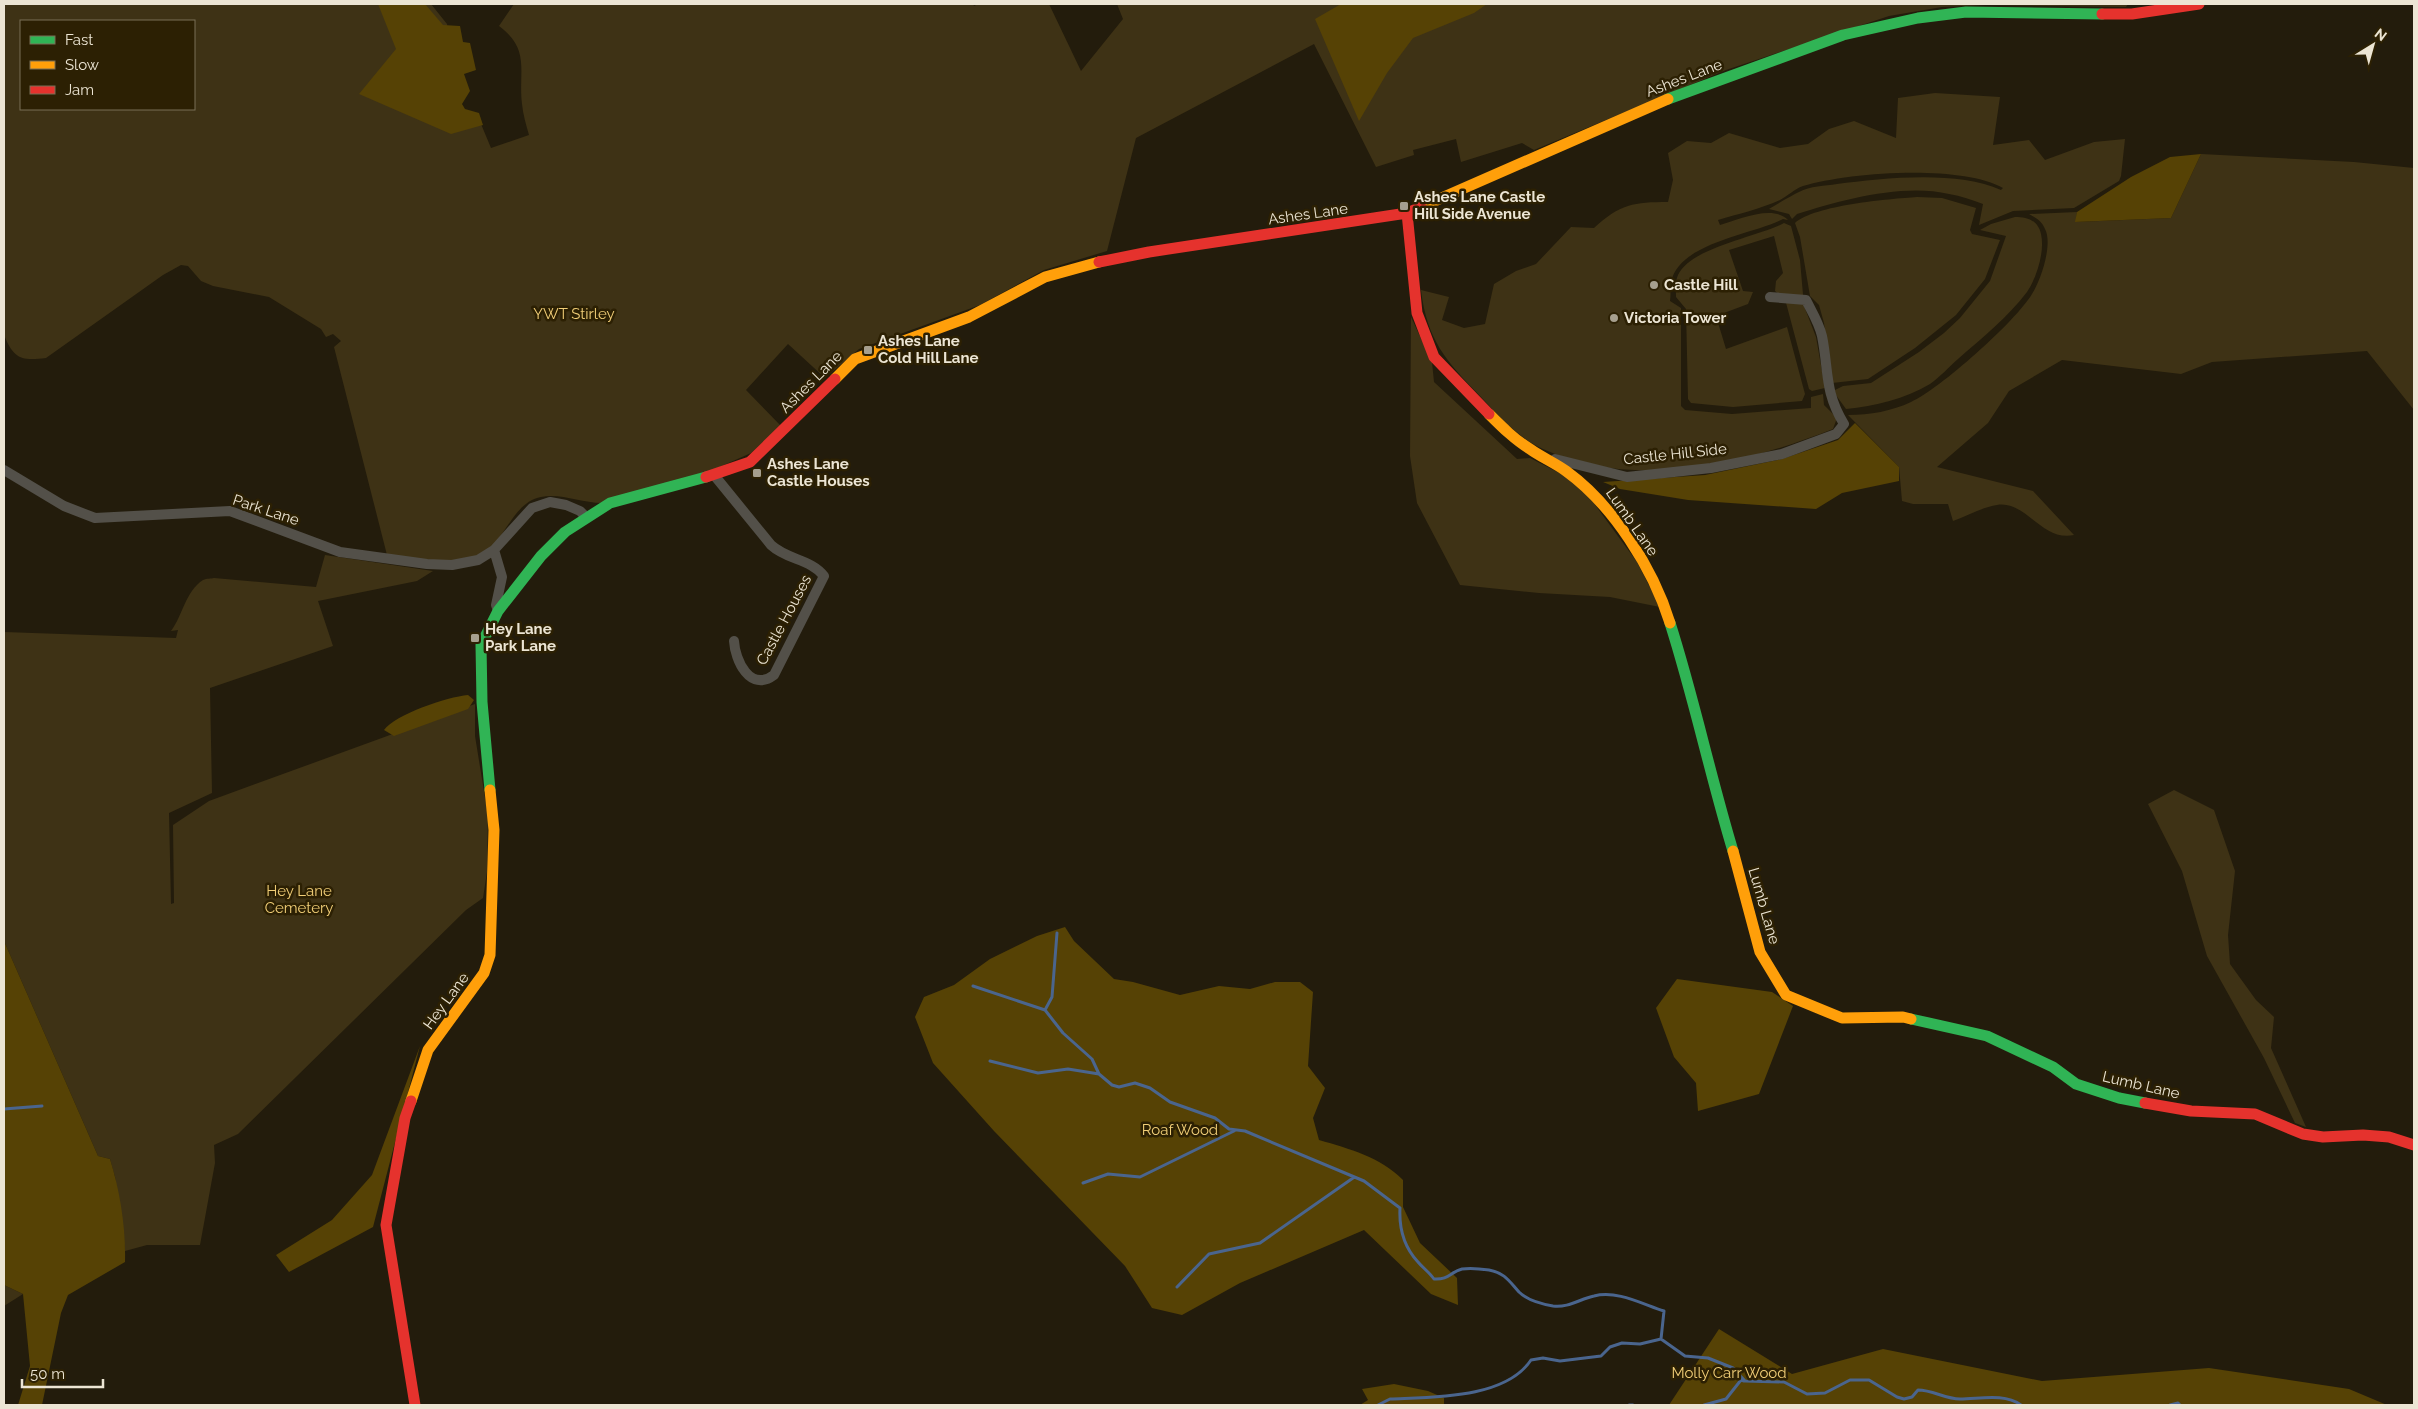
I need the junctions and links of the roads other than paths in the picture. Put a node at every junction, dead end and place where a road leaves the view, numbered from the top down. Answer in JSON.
{"nodes":[{"id":1,"x":2199,"y":4,"type":"edge"},
{"id":2,"x":2149,"y":7,"type":"edge"},
{"id":3,"x":1407,"y":213,"type":"junction"},
{"id":4,"x":1770,"y":297,"type":"dead end"},
{"id":5,"x":1546,"y":460,"type":"junction"},
{"id":6,"x":4,"y":470,"type":"edge"},
{"id":7,"x":714,"y":475,"type":"junction"},
{"id":8,"x":586,"y":517,"type":"junction"},
{"id":9,"x":494,"y":550,"type":"junction"},
{"id":10,"x":498,"y":611,"type":"junction"},
{"id":11,"x":734,"y":640,"type":"dead end"},
{"id":12,"x":2414,"y":1145,"type":"edge"},
{"id":13,"x":415,"y":1405,"type":"edge"}],
"edges":[{"from":1,"to":2,"type":"street","name":"Ashes Lane"},
{"from":2,"to":3,"type":"street","name":"Ashes Lane"},
{"from":3,"to":5,"type":"street","name":"Castle Hill Side"},
{"from":3,"to":7,"type":"street","name":"Ashes Lane"},
{"from":4,"to":5,"type":"street","name":"Castle Hill Side"},
{"from":5,"to":12,"type":"street","name":"Lumb Lane"},
{"from":6,"to":9,"type":"street","name":"Park Lane"},
{"from":7,"to":8,"type":"street","name":"Ashes Lane"},
{"from":7,"to":11,"type":"street","name":"Castle Houses"},
{"from":8,"to":9,"type":"street","name":"Park Lane"},
{"from":8,"to":10,"type":"street","name":"Ashes Lane"},
{"from":9,"to":10,"type":"street"},
{"from":10,"to":13,"type":"street","name":"Hey Lane"}]}
